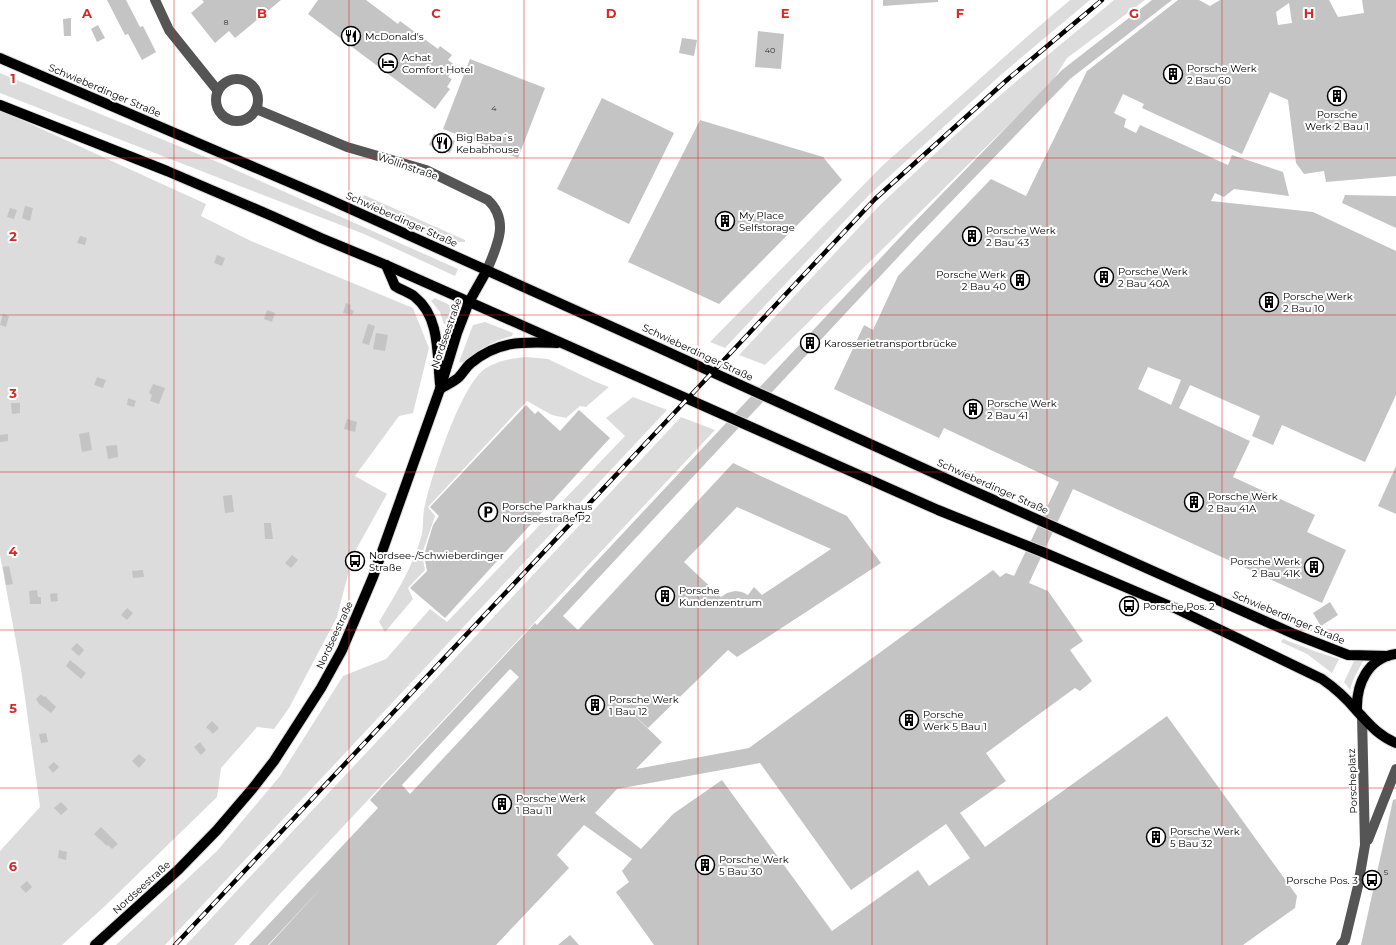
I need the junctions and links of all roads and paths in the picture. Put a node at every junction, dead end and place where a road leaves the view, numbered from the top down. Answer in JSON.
{"nodes":[{"id":1,"x":156,"y":0,"type":"edge"},
{"id":2,"x":0,"y":58,"type":"edge"},
{"id":3,"x":218,"y":91,"type":"junction"},
{"id":4,"x":0,"y":105,"type":"edge"},
{"id":5,"x":256,"y":109,"type":"junction"},
{"id":6,"x":386,"y":265,"type":"junction"},
{"id":7,"x":487,"y":270,"type":"junction"},
{"id":8,"x":469,"y":302,"type":"junction"},
{"id":9,"x":563,"y":343,"type":"junction"},
{"id":10,"x":440,"y":389,"type":"junction"},
{"id":11,"x":1392,"y":655,"type":"edge"},
{"id":12,"x":1359,"y":713,"type":"junction"},
{"id":13,"x":1396,"y":743,"type":"edge"},
{"id":14,"x":1396,"y":769,"type":"edge"},
{"id":15,"x":1365,"y":845,"type":"junction"},
{"id":16,"x":95,"y":945,"type":"edge"},
{"id":17,"x":1341,"y":945,"type":"edge"}],
"edges":[{"from":1,"to":3,"type":"street"},
{"from":2,"to":7,"type":"main road","name":"Schwieberdinger Straße"},
{"from":3,"to":5,"type":"street"},
{"from":3,"to":5,"type":"street"},
{"from":4,"to":6,"type":"main road"},
{"from":5,"to":7,"type":"street","name":"Wollinstraße"},
{"from":6,"to":8,"type":"main road"},
{"from":6,"to":10,"type":"main road"},
{"from":7,"to":8,"type":"main road","name":"Nordseestraße"},
{"from":7,"to":11,"type":"main road","name":"Schwieberdinger Straße"},
{"from":8,"to":9,"type":"main road"},
{"from":8,"to":10,"type":"main road","name":"Nordseestraße"},
{"from":9,"to":10,"type":"main road"},
{"from":9,"to":12,"type":"main road"},
{"from":10,"to":16,"type":"main road","name":"Nordseestraße"},
{"from":11,"to":12,"type":"main road","name":"Porscheplatz"},
{"from":12,"to":13,"type":"main road"},
{"from":12,"to":15,"type":"street","name":"Porscheplatz"},
{"from":14,"to":15,"type":"street","name":"Porscheplatz"},
{"from":15,"to":17,"type":"street","name":"Porscheplatz"}]}
